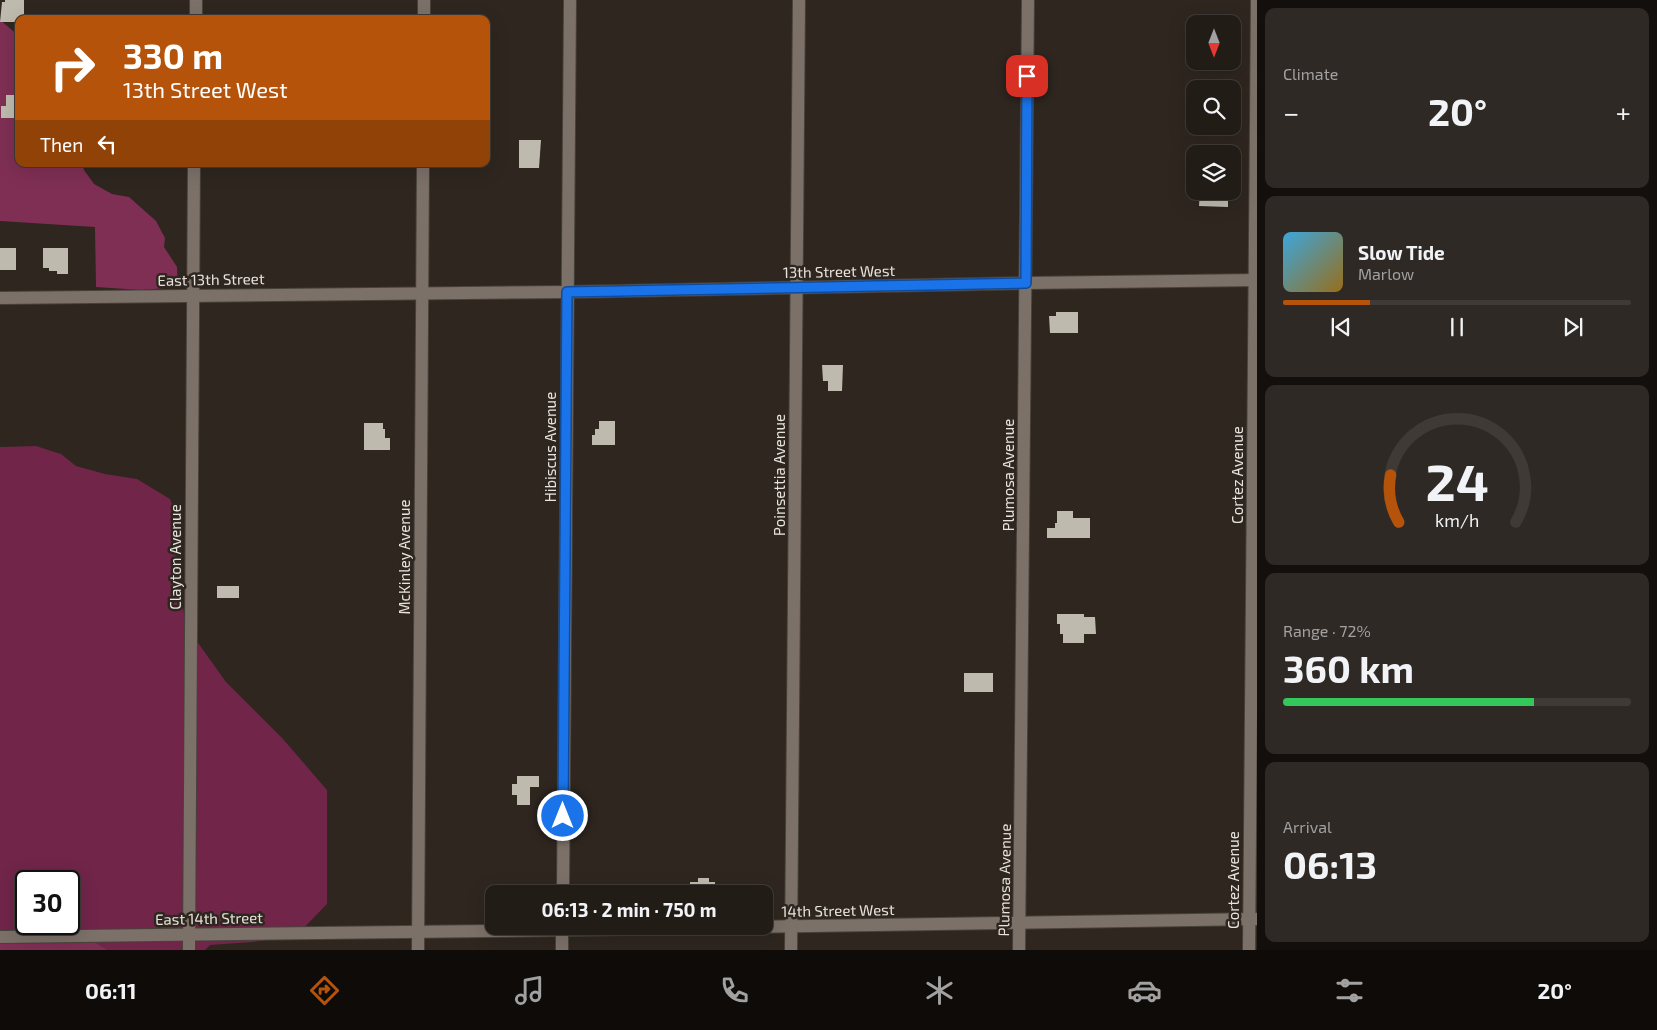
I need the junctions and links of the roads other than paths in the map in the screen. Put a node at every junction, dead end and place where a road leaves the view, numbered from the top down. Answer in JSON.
{"nodes":[{"id":1,"x":196,"y":0,"type":"edge"},
{"id":2,"x":424,"y":0,"type":"edge"},
{"id":3,"x":570,"y":0,"type":"edge"},
{"id":4,"x":798,"y":0,"type":"edge"},
{"id":5,"x":1028,"y":0,"type":"edge"},
{"id":6,"x":1257,"y":0,"type":"edge"},
{"id":7,"x":196,"y":15,"type":"edge"},
{"id":8,"x":424,"y":15,"type":"edge"},
{"id":9,"x":194,"y":167,"type":"edge"},
{"id":10,"x":423,"y":167,"type":"edge"},
{"id":11,"x":1256,"y":280,"type":"edge"},
{"id":12,"x":1026,"y":283,"type":"junction"},
{"id":13,"x":797,"y":288,"type":"junction"},
{"id":14,"x":567,"y":292,"type":"junction"},
{"id":15,"x":422,"y":293,"type":"junction"},
{"id":16,"x":194,"y":295,"type":"junction"},
{"id":17,"x":0,"y":298,"type":"edge"},
{"id":18,"x":563,"y":885,"type":"edge"},
{"id":19,"x":1253,"y":919,"type":"edge"},
{"id":20,"x":1020,"y":923,"type":"junction"},
{"id":21,"x":773,"y":927,"type":"edge"},
{"id":22,"x":791,"y":927,"type":"junction"},
{"id":23,"x":485,"y":930,"type":"edge"},
{"id":24,"x":418,"y":932,"type":"junction"},
{"id":25,"x":189,"y":935,"type":"junction"},
{"id":26,"x":562,"y":935,"type":"edge"},
{"id":27,"x":0,"y":937,"type":"edge"},
{"id":28,"x":189,"y":950,"type":"edge"},
{"id":29,"x":418,"y":950,"type":"edge"},
{"id":30,"x":562,"y":950,"type":"edge"},
{"id":31,"x":791,"y":950,"type":"edge"},
{"id":32,"x":1019,"y":950,"type":"edge"},
{"id":33,"x":1249,"y":950,"type":"edge"}],
"edges":[{"from":1,"to":7,"type":"street"},
{"from":2,"to":8,"type":"street"},
{"from":3,"to":14,"type":"street","name":"Hibiscus Avenue"},
{"from":4,"to":13,"type":"street","name":"Poinsettia Avenue"},
{"from":5,"to":12,"type":"street","name":"Plumosa Avenue"},
{"from":6,"to":11,"type":"street","name":"Cortez Avenue"},
{"from":9,"to":16,"type":"street","name":"Clayton Avenue"},
{"from":10,"to":15,"type":"street","name":"McKinley Avenue"},
{"from":11,"to":12,"type":"street","name":"13th Street West"},
{"from":11,"to":19,"type":"street","name":"Cortez Avenue"},
{"from":12,"to":13,"type":"street","name":"13th Street West"},
{"from":12,"to":20,"type":"street","name":"Plumosa Avenue"},
{"from":13,"to":14,"type":"street","name":"13th Street West"},
{"from":13,"to":22,"type":"street","name":"Poinsettia Avenue"},
{"from":14,"to":15,"type":"street","name":"13th Street West"},
{"from":14,"to":18,"type":"street","name":"Hibiscus Avenue"},
{"from":15,"to":16,"type":"street","name":"East 13th Street"},
{"from":15,"to":24,"type":"street","name":"McKinley Avenue"},
{"from":16,"to":17,"type":"street","name":"East 13th Street"},
{"from":16,"to":25,"type":"street","name":"Clayton Avenue"},
{"from":19,"to":20,"type":"street","name":"14th Street West"},
{"from":19,"to":33,"type":"street","name":"Cortez Avenue"},
{"from":20,"to":22,"type":"street","name":"14th Street West"},
{"from":20,"to":32,"type":"street","name":"Plumosa Avenue"},
{"from":21,"to":22,"type":"street","name":"14th Street West"},
{"from":22,"to":31,"type":"street","name":"Poinsettia Avenue"},
{"from":23,"to":24,"type":"street","name":"14th Street West"},
{"from":24,"to":25,"type":"street","name":"East 14th Street"},
{"from":24,"to":29,"type":"street","name":"McKinley Avenue"},
{"from":25,"to":27,"type":"street","name":"East 14th Street"},
{"from":25,"to":28,"type":"street","name":"Clayton Avenue"},
{"from":26,"to":30,"type":"street"}]}
